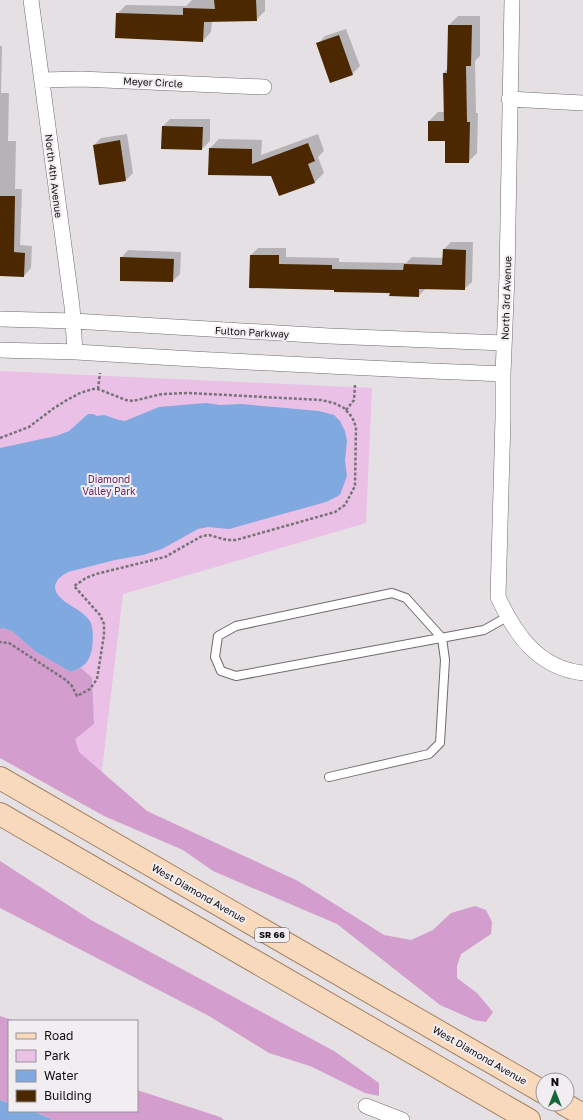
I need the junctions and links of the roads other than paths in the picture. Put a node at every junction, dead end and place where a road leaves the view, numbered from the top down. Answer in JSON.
{"nodes":[{"id":1,"x":31,"y":0,"type":"edge"},
{"id":2,"x":512,"y":0,"type":"edge"},
{"id":3,"x":42,"y":80,"type":"junction"},
{"id":4,"x":264,"y":87,"type":"dead end"},
{"id":5,"x":509,"y":99,"type":"junction"},
{"id":6,"x":583,"y":103,"type":"edge"},
{"id":7,"x":0,"y":319,"type":"edge"},
{"id":8,"x":73,"y":321,"type":"junction"},
{"id":9,"x":504,"y":343,"type":"junction"},
{"id":10,"x":0,"y":350,"type":"edge"},
{"id":11,"x":75,"y":352,"type":"junction"},
{"id":12,"x":503,"y":374,"type":"junction"},
{"id":13,"x":507,"y":617,"type":"junction"},
{"id":14,"x":442,"y":638,"type":"junction"},
{"id":15,"x":583,"y":673,"type":"edge"},
{"id":16,"x":329,"y":777,"type":"dead end"},
{"id":17,"x":0,"y":778,"type":"edge"},
{"id":18,"x":0,"y":814,"type":"edge"},
{"id":19,"x":535,"y":1087,"type":"edge"},
{"id":20,"x":366,"y":1106,"type":"dead end"},
{"id":21,"x":402,"y":1120,"type":"edge"},
{"id":22,"x":529,"y":1120,"type":"edge"}],
"edges":[{"from":1,"to":3,"type":"street","name":"North 4th Avenue"},
{"from":2,"to":5,"type":"street","name":"North 3rd Avenue"},
{"from":3,"to":4,"type":"street","name":"Meyer Circle"},
{"from":3,"to":8,"type":"street","name":"North 4th Avenue"},
{"from":5,"to":6,"type":"street"},
{"from":5,"to":9,"type":"street","name":"North 3rd Avenue"},
{"from":7,"to":8,"type":"street","name":"Fulton Parkway"},
{"from":8,"to":9,"type":"street","name":"Fulton Parkway"},
{"from":8,"to":11,"type":"street","name":"North 4th Avenue"},
{"from":9,"to":12,"type":"street","name":"North 3rd Avenue"},
{"from":10,"to":11,"type":"street"},
{"from":11,"to":12,"type":"street"},
{"from":12,"to":13,"type":"street","name":"North 3rd Avenue"},
{"from":13,"to":14,"type":"lane"},
{"from":13,"to":15,"type":"street"},
{"from":14,"to":14,"type":"lane"},
{"from":14,"to":16,"type":"lane"},
{"from":17,"to":19,"type":"main road","name":"West Diamond Avenue","number":"SR 66"},
{"from":18,"to":22,"type":"main road"},
{"from":20,"to":21,"type":"street"}]}
